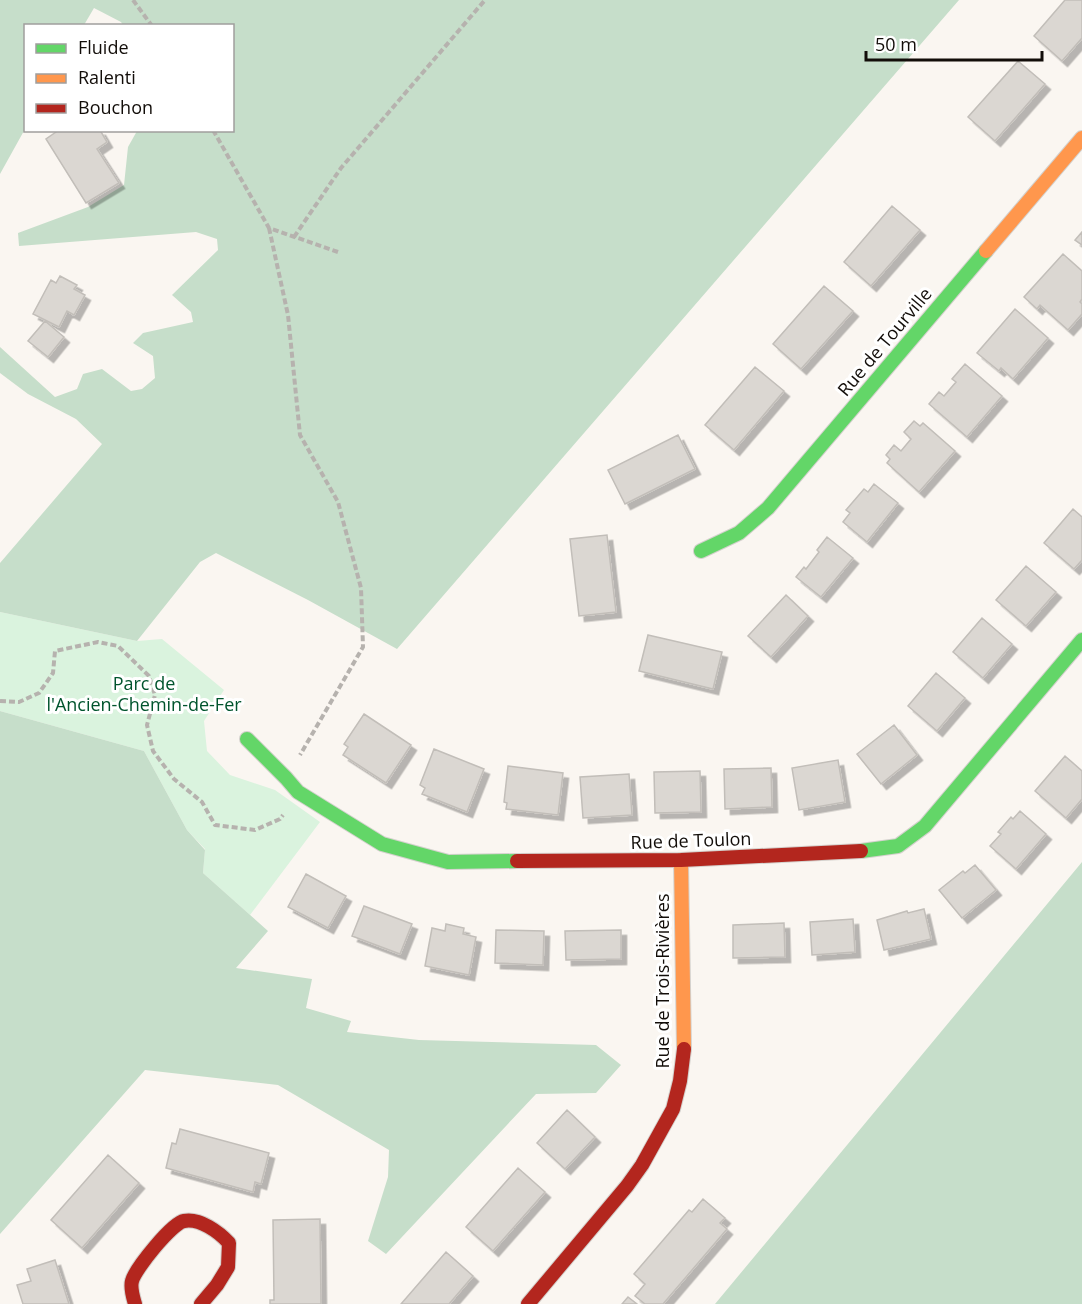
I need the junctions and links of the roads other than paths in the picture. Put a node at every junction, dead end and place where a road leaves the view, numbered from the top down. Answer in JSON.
{"nodes":[{"id":1,"x":1082,"y":138,"type":"edge"},
{"id":2,"x":701,"y":551,"type":"dead end"},
{"id":3,"x":1082,"y":640,"type":"edge"},
{"id":4,"x":247,"y":739,"type":"dead end"},
{"id":5,"x":681,"y":860,"type":"junction"},
{"id":6,"x":135,"y":1304,"type":"edge"},
{"id":7,"x":201,"y":1304,"type":"edge"},
{"id":8,"x":528,"y":1304,"type":"edge"}],
"edges":[{"from":1,"to":2,"type":"street","name":"Rue de Tourville"},
{"from":3,"to":5,"type":"street","name":"Rue de Toulon"},
{"from":4,"to":5,"type":"street","name":"Rue de Toulon"},
{"from":5,"to":8,"type":"street","name":"Rue de Trois-Rivières"},
{"from":6,"to":7,"type":"street"}]}
